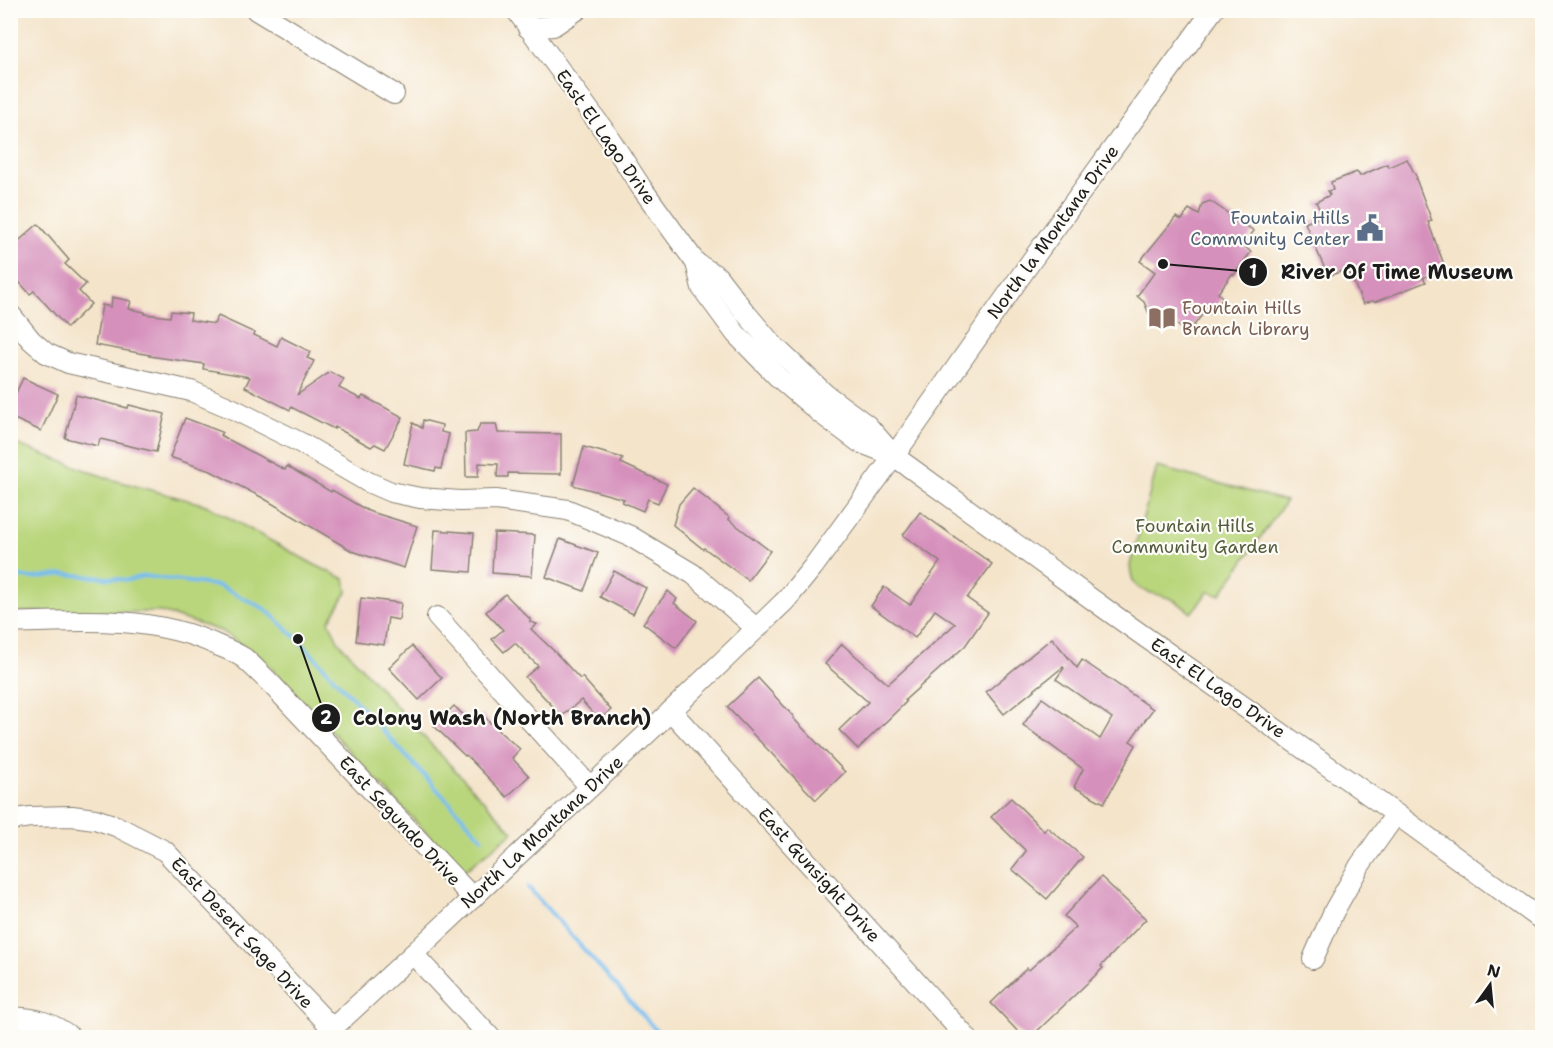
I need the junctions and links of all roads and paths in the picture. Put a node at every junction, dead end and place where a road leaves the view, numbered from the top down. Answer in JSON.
{"nodes":[{"id":1,"x":256,"y":10,"type":"edge"},
{"id":2,"x":516,"y":10,"type":"edge"},
{"id":3,"x":537,"y":10,"type":"edge"},
{"id":4,"x":577,"y":10,"type":"edge"},
{"id":5,"x":1213,"y":10,"type":"edge"},
{"id":6,"x":528,"y":28,"type":"junction"},
{"id":7,"x":394,"y":94,"type":"dead end"},
{"id":8,"x":10,"y":314,"type":"edge"},
{"id":9,"x":894,"y":456,"type":"junction"},
{"id":10,"x":437,"y":617,"type":"dead end"},
{"id":11,"x":10,"y":623,"type":"edge"},
{"id":12,"x":756,"y":628,"type":"junction"},
{"id":13,"x":671,"y":711,"type":"junction"},
{"id":14,"x":590,"y":787,"type":"junction"},
{"id":15,"x":1396,"y":814,"type":"junction"},
{"id":16,"x":10,"y":820,"type":"edge"},
{"id":17,"x":473,"y":898,"type":"junction"},
{"id":18,"x":1542,"y":920,"type":"edge"},
{"id":19,"x":413,"y":954,"type":"junction"},
{"id":20,"x":1313,"y":959,"type":"dead end"},
{"id":21,"x":10,"y":1017,"type":"edge"},
{"id":22,"x":327,"y":1033,"type":"edge"},
{"id":23,"x":72,"y":1038,"type":"edge"},
{"id":24,"x":491,"y":1038,"type":"edge"},
{"id":25,"x":967,"y":1038,"type":"edge"}],
"edges":[{"from":1,"to":7,"type":"street"},
{"from":2,"to":6,"type":"street","name":"East El Lago Drive"},
{"from":3,"to":6,"type":"street"},
{"from":4,"to":6,"type":"street"},
{"from":5,"to":9,"type":"street","name":"North la Montana Drive"},
{"from":6,"to":9,"type":"street","name":"East El Lago Drive"},
{"from":8,"to":12,"type":"street"},
{"from":9,"to":12,"type":"street","name":"North La Montana Drive"},
{"from":9,"to":15,"type":"street","name":"East El Lago Drive"},
{"from":10,"to":14,"type":"street"},
{"from":11,"to":17,"type":"street","name":"East Segundo Drive"},
{"from":12,"to":13,"type":"street","name":"North La Montana Drive"},
{"from":13,"to":14,"type":"street","name":"North La Montana Drive"},
{"from":13,"to":25,"type":"street","name":"East Gunsight Drive"},
{"from":14,"to":17,"type":"street","name":"North La Montana Drive"},
{"from":15,"to":18,"type":"street","name":"East El Lago Drive"},
{"from":15,"to":20,"type":"street"},
{"from":16,"to":22,"type":"street","name":"East Desert Sage Drive"},
{"from":17,"to":19,"type":"street","name":"North La Montana Drive"},
{"from":19,"to":22,"type":"street","name":"North La Montana Drive"},
{"from":19,"to":24,"type":"street"},
{"from":21,"to":23,"type":"street"}]}
